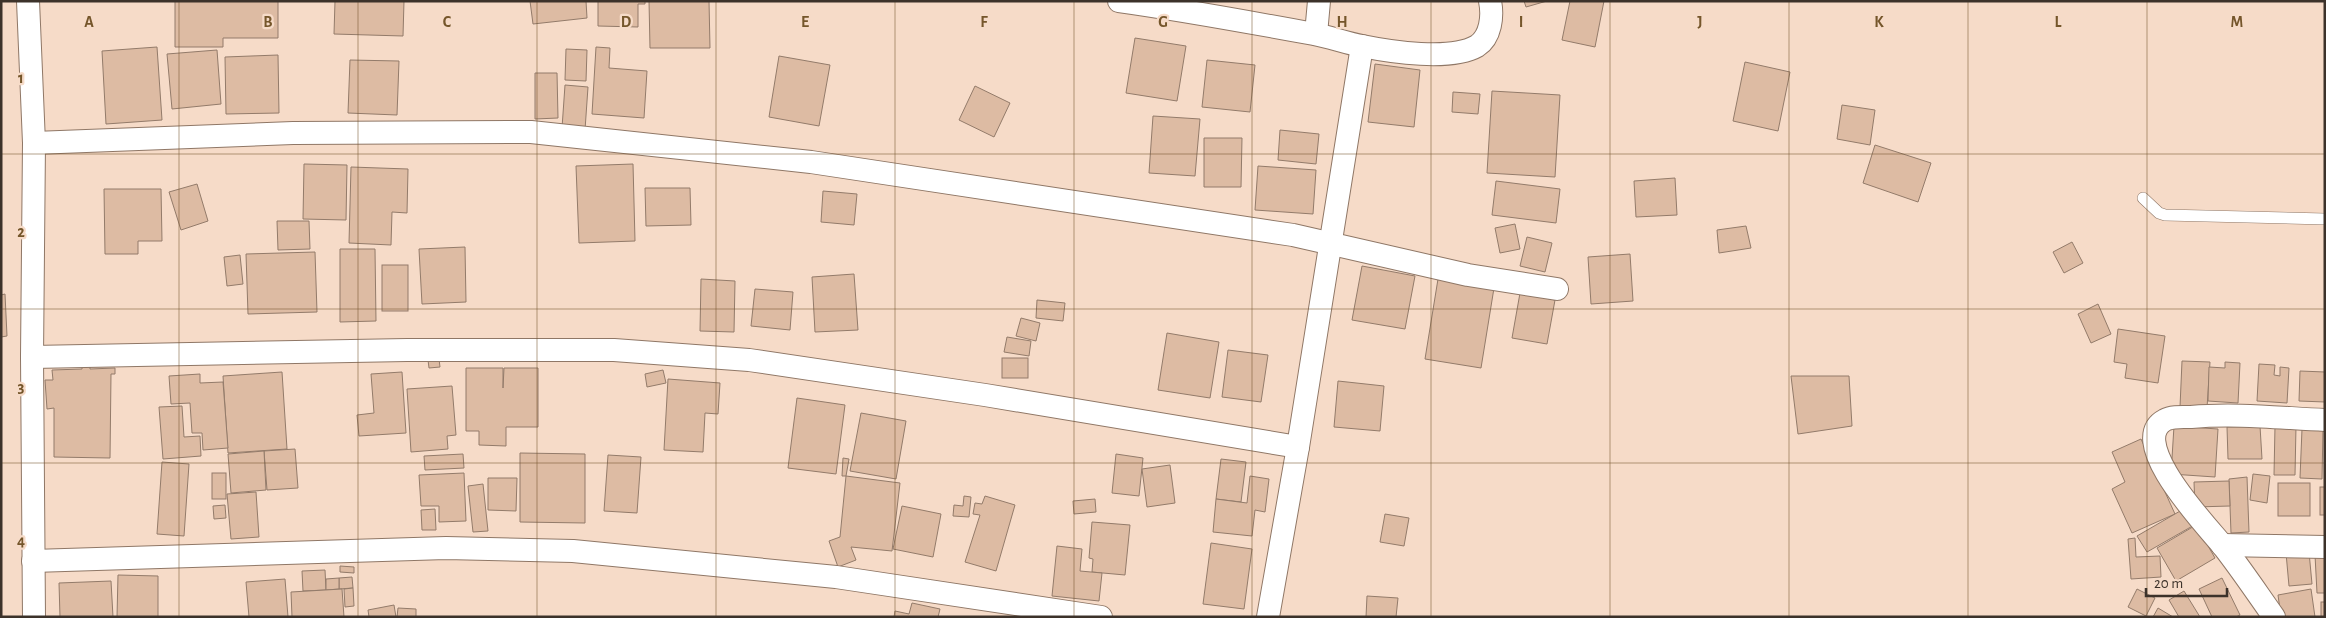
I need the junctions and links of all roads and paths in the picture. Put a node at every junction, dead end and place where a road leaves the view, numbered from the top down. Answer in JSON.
{"nodes":[{"id":1,"x":28,"y":1,"type":"edge"},
{"id":2,"x":1119,"y":1,"type":"edge"},
{"id":3,"x":1318,"y":1,"type":"edge"},
{"id":4,"x":1490,"y":1,"type":"edge"},
{"id":5,"x":1316,"y":34,"type":"junction"},
{"id":6,"x":1362,"y":46,"type":"junction"},
{"id":7,"x":34,"y":143,"type":"junction"},
{"id":8,"x":2143,"y":198,"type":"dead end"},
{"id":9,"x":2325,"y":219,"type":"edge"},
{"id":10,"x":1330,"y":242,"type":"junction"},
{"id":11,"x":1557,"y":289,"type":"dead end"},
{"id":12,"x":32,"y":357,"type":"junction"},
{"id":13,"x":2325,"y":420,"type":"edge"},
{"id":14,"x":1298,"y":447,"type":"junction"},
{"id":15,"x":2222,"y":545,"type":"junction"},
{"id":16,"x":2325,"y":547,"type":"edge"},
{"id":17,"x":33,"y":561,"type":"junction"},
{"id":18,"x":34,"y":617,"type":"edge"},
{"id":19,"x":1101,"y":617,"type":"edge"},
{"id":20,"x":1268,"y":617,"type":"edge"},
{"id":21,"x":2274,"y":617,"type":"edge"}],
"edges":[{"from":1,"to":7,"type":"street"},
{"from":2,"to":5,"type":"street"},
{"from":3,"to":5,"type":"street"},
{"from":4,"to":6,"type":"street"},
{"from":5,"to":6,"type":"street"},
{"from":6,"to":10,"type":"street"},
{"from":7,"to":10,"type":"street"},
{"from":7,"to":12,"type":"street"},
{"from":8,"to":9,"type":"lane"},
{"from":10,"to":11,"type":"street"},
{"from":10,"to":14,"type":"street"},
{"from":12,"to":14,"type":"street"},
{"from":12,"to":17,"type":"street"},
{"from":13,"to":15,"type":"street"},
{"from":14,"to":20,"type":"street"},
{"from":15,"to":16,"type":"street"},
{"from":15,"to":21,"type":"street"},
{"from":17,"to":18,"type":"street"},
{"from":17,"to":19,"type":"street"}]}
